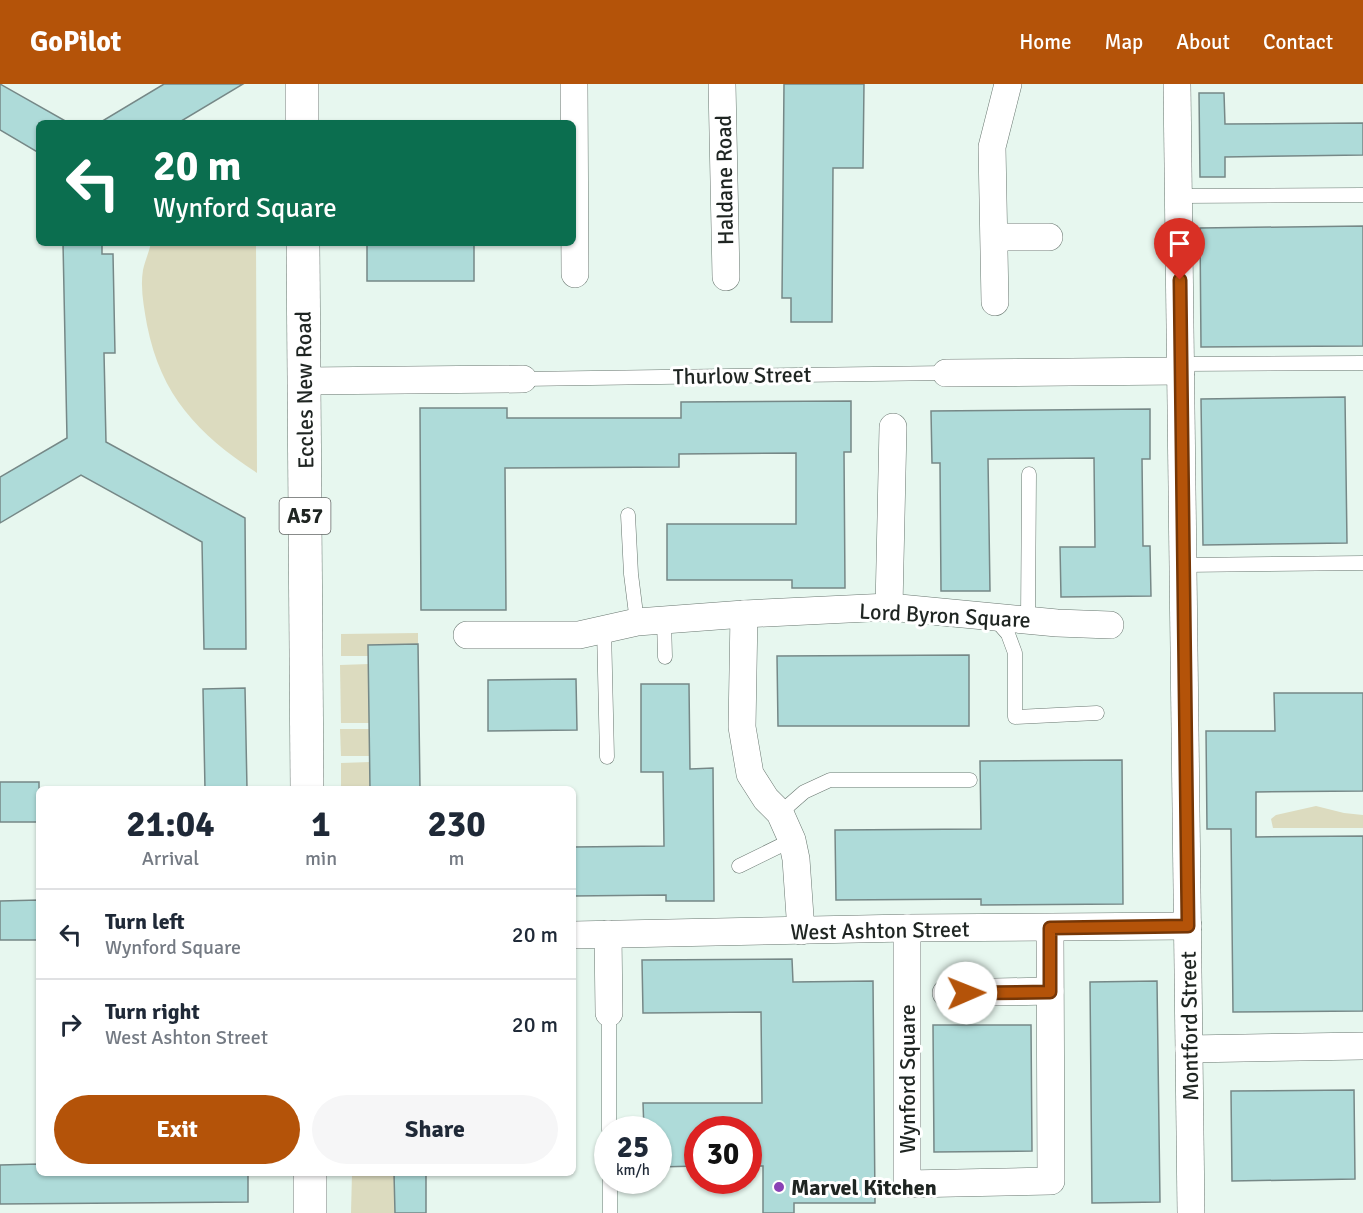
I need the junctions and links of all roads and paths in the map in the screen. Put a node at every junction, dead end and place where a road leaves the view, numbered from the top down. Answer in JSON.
{"nodes":[{"id":1,"x":302,"y":84,"type":"edge"},
{"id":2,"x":574,"y":84,"type":"edge"},
{"id":3,"x":722,"y":84,"type":"edge"},
{"id":4,"x":1008,"y":84,"type":"edge"},
{"id":5,"x":1178,"y":84,"type":"edge"},
{"id":6,"x":302,"y":120,"type":"edge"},
{"id":7,"x":574,"y":120,"type":"edge"},
{"id":8,"x":1363,"y":195,"type":"edge"},
{"id":9,"x":1179,"y":196,"type":"junction"},
{"id":10,"x":994,"y":237,"type":"junction"},
{"id":11,"x":1049,"y":237,"type":"dead end"},
{"id":12,"x":303,"y":246,"type":"edge"},
{"id":13,"x":575,"y":246,"type":"edge"},
{"id":14,"x":575,"y":274,"type":"dead end"},
{"id":15,"x":726,"y":277,"type":"dead end"},
{"id":16,"x":995,"y":302,"type":"dead end"},
{"id":17,"x":1363,"y":363,"type":"edge"},
{"id":18,"x":1181,"y":367,"type":"junction"},
{"id":19,"x":946,"y":373,"type":"joint"},
{"id":20,"x":523,"y":379,"type":"joint"},
{"id":21,"x":304,"y":381,"type":"junction"},
{"id":22,"x":893,"y":428,"type":"dead end"},
{"id":23,"x":1029,"y":474,"type":"dead end"},
{"id":24,"x":628,"y":515,"type":"dead end"},
{"id":25,"x":1363,"y":563,"type":"edge"},
{"id":26,"x":1184,"y":565,"type":"junction"},
{"id":27,"x":889,"y":607,"type":"junction"},
{"id":28,"x":744,"y":614,"type":"junction"},
{"id":29,"x":993,"y":615,"type":"junction"},
{"id":30,"x":1028,"y":619,"type":"junction"},
{"id":31,"x":664,"y":620,"type":"junction"},
{"id":32,"x":637,"y":622,"type":"junction"},
{"id":33,"x":1110,"y":625,"type":"dead end"},
{"id":34,"x":604,"y":629,"type":"junction"},
{"id":35,"x":467,"y":635,"type":"dead end"},
{"id":36,"x":665,"y":657,"type":"dead end"},
{"id":37,"x":1097,"y":713,"type":"dead end"},
{"id":38,"x":607,"y":757,"type":"dead end"},
{"id":39,"x":970,"y":780,"type":"dead end"},
{"id":40,"x":307,"y":786,"type":"edge"},
{"id":41,"x":780,"y":813,"type":"junction"},
{"id":42,"x":792,"y":840,"type":"junction"},
{"id":43,"x":739,"y":866,"type":"dead end"},
{"id":44,"x":1188,"y":926,"type":"junction"},
{"id":45,"x":907,"y":928,"type":"junction"},
{"id":46,"x":1050,"y":928,"type":"junction"},
{"id":47,"x":801,"y":931,"type":"junction"},
{"id":48,"x":608,"y":934,"type":"junction"},
{"id":49,"x":576,"y":935,"type":"edge"},
{"id":50,"x":1050,"y":992,"type":"junction"},
{"id":51,"x":946,"y":993,"type":"dead end"},
{"id":52,"x":609,"y":1013,"type":"joint"},
{"id":53,"x":1363,"y":1046,"type":"edge"},
{"id":54,"x":1189,"y":1050,"type":"junction"},
{"id":55,"x":609,"y":1116,"type":"edge"},
{"id":56,"x":310,"y":1176,"type":"edge"},
{"id":57,"x":610,"y":1194,"type":"edge"},
{"id":58,"x":310,"y":1213,"type":"edge"},
{"id":59,"x":610,"y":1213,"type":"edge"},
{"id":60,"x":1191,"y":1213,"type":"edge"}],
"edges":[{"from":1,"to":6,"type":"main road"},
{"from":2,"to":7,"type":"street"},
{"from":3,"to":15,"type":"street","name":"Haldane Road"},
{"from":4,"to":10,"type":"street"},
{"from":5,"to":9,"type":"street","name":"Montford Street"},
{"from":8,"to":9,"type":"lane"},
{"from":9,"to":18,"type":"street","name":"Montford Street"},
{"from":10,"to":11,"type":"street"},
{"from":10,"to":16,"type":"street"},
{"from":12,"to":21,"type":"main road","name":"Eccles New Road","number":"A57"},
{"from":13,"to":14,"type":"street"},
{"from":17,"to":18,"type":"lane"},
{"from":18,"to":19,"type":"street","name":"Thurlow Street"},
{"from":18,"to":26,"type":"street","name":"Montford Street"},
{"from":19,"to":20,"type":"lane","name":"Thurlow Street"},
{"from":20,"to":21,"type":"street","name":"Thurlow Street"},
{"from":21,"to":40,"type":"main road","name":"Eccles New Road","number":"A57"},
{"from":22,"to":27,"type":"street"},
{"from":23,"to":30,"type":"lane"},
{"from":24,"to":32,"type":"lane"},
{"from":25,"to":26,"type":"lane"},
{"from":26,"to":44,"type":"street","name":"Montford Street"},
{"from":27,"to":28,"type":"street","name":"Lord Byron Square"},
{"from":27,"to":29,"type":"street","name":"Lord Byron Square"},
{"from":28,"to":31,"type":"street","name":"Lord Byron Square"},
{"from":28,"to":41,"type":"street"},
{"from":29,"to":30,"type":"street","name":"Lord Byron Square"},
{"from":29,"to":37,"type":"lane"},
{"from":30,"to":33,"type":"street","name":"Lord Byron Square"},
{"from":31,"to":32,"type":"street","name":"Lord Byron Square"},
{"from":31,"to":36,"type":"lane"},
{"from":32,"to":34,"type":"street","name":"Lord Byron Square"},
{"from":34,"to":35,"type":"street","name":"Lord Byron Square"},
{"from":34,"to":38,"type":"lane"},
{"from":39,"to":41,"type":"lane"},
{"from":41,"to":42,"type":"street"},
{"from":42,"to":43,"type":"lane"},
{"from":42,"to":47,"type":"street"},
{"from":44,"to":46,"type":"street","name":"West Ashton Street"},
{"from":44,"to":54,"type":"street","name":"Montford Street"},
{"from":45,"to":46,"type":"street","name":"West Ashton Street"},
{"from":45,"to":47,"type":"street","name":"West Ashton Street"},
{"from":45,"to":50,"type":"street","name":"Wynford Square"},
{"from":46,"to":50,"type":"street","name":"Wynford Square"},
{"from":47,"to":48,"type":"street","name":"West Ashton Street"},
{"from":48,"to":49,"type":"street","name":"West Ashton Street"},
{"from":48,"to":52,"type":"street"},
{"from":50,"to":51,"type":"street","name":"Wynford Square"},
{"from":52,"to":55,"type":"lane"},
{"from":53,"to":54,"type":"street"},
{"from":54,"to":60,"type":"street","name":"Montford Street"},
{"from":56,"to":58,"type":"main road"},
{"from":57,"to":59,"type":"lane"}]}
